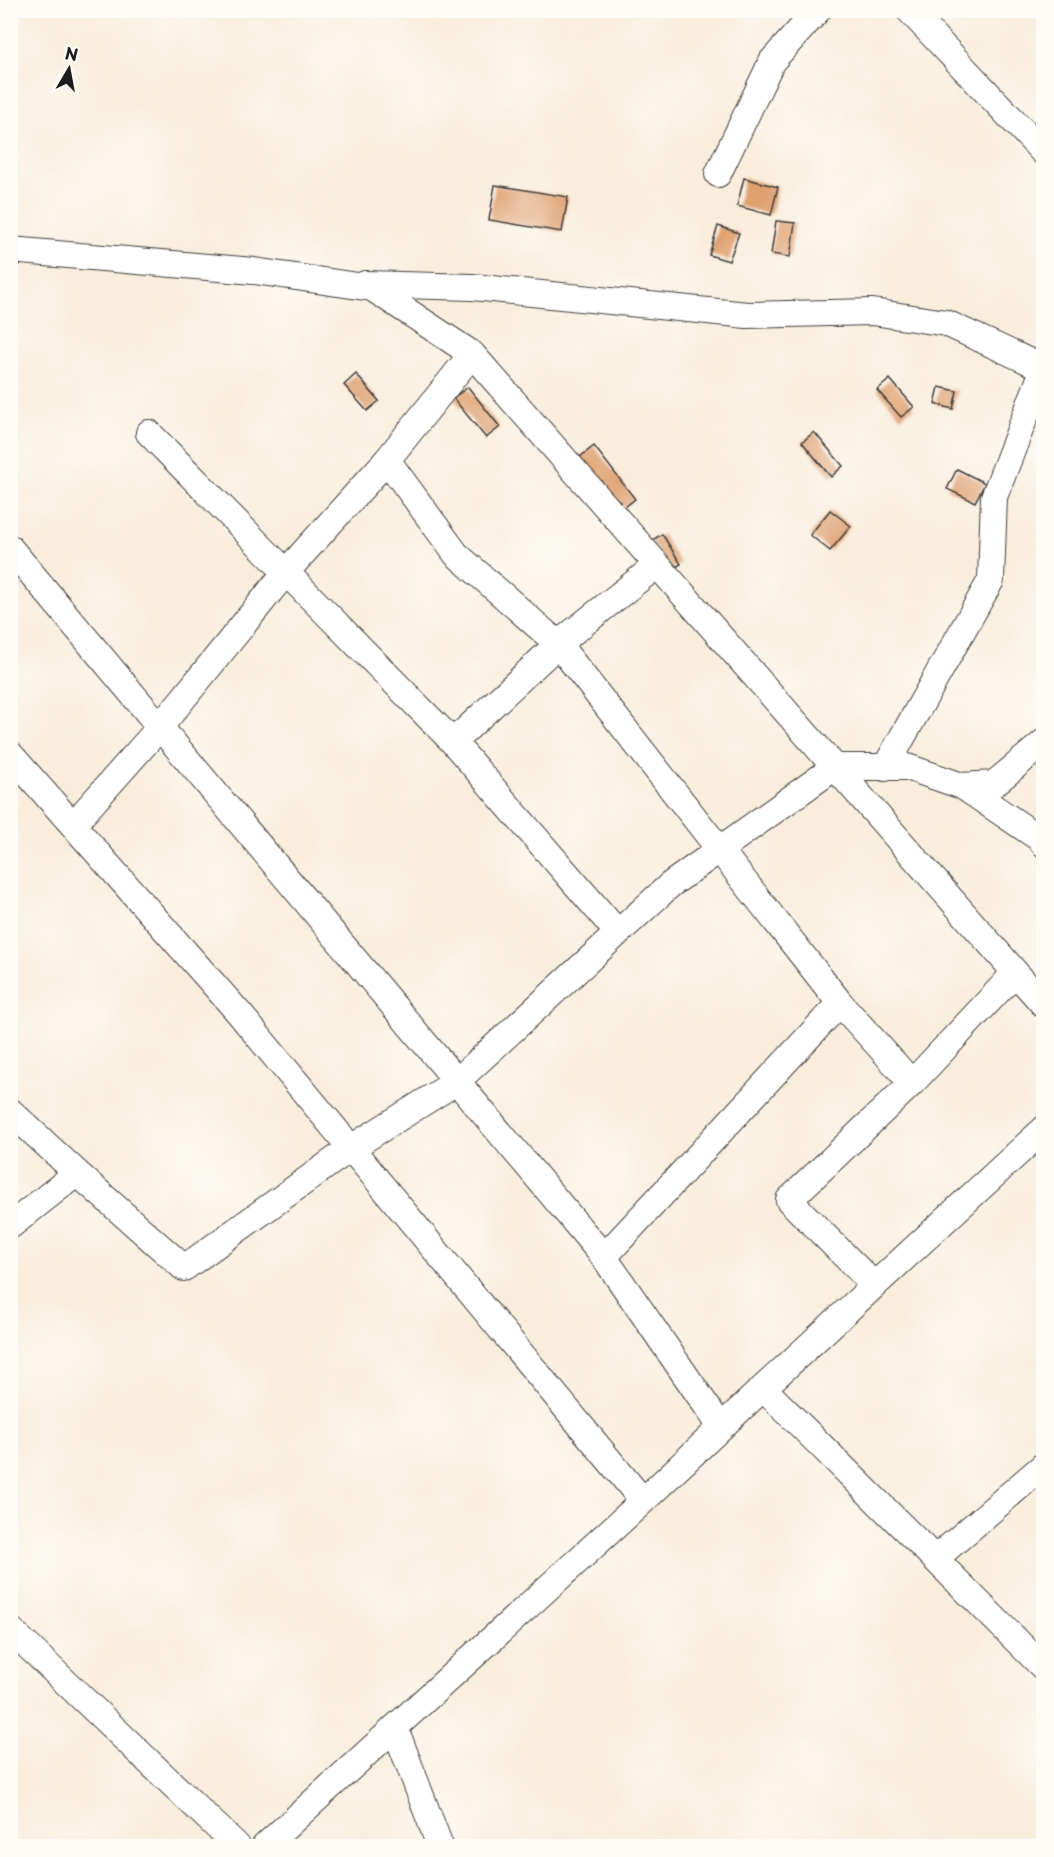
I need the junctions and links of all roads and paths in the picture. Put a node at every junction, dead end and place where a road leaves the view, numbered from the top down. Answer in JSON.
{"nodes":[{"id":1,"x":818,"y":10,"type":"edge"},
{"id":2,"x":909,"y":10,"type":"edge"},
{"id":3,"x":1044,"y":153,"type":"edge"},
{"id":4,"x":718,"y":174,"type":"dead end"},
{"id":5,"x":10,"y":250,"type":"edge"},
{"id":6,"x":338,"y":283,"type":"junction"},
{"id":7,"x":471,"y":354,"type":"junction"},
{"id":8,"x":1043,"y":368,"type":"edge"},
{"id":9,"x":149,"y":433,"type":"dead end"},
{"id":10,"x":387,"y":460,"type":"junction"},
{"id":11,"x":10,"y":548,"type":"edge"},
{"id":12,"x":657,"y":565,"type":"junction"},
{"id":13,"x":286,"y":572,"type":"junction"},
{"id":14,"x":558,"y":644,"type":"junction"},
{"id":15,"x":160,"y":727,"type":"junction"},
{"id":16,"x":453,"y":742,"type":"junction"},
{"id":17,"x":1044,"y":742,"type":"edge"},
{"id":18,"x":10,"y":754,"type":"edge"},
{"id":19,"x":835,"y":768,"type":"junction"},
{"id":20,"x":885,"y":768,"type":"junction"},
{"id":21,"x":962,"y":786,"type":"junction"},
{"id":22,"x":74,"y":825,"type":"junction"},
{"id":23,"x":1044,"y":844,"type":"edge"},
{"id":24,"x":719,"y":850,"type":"junction"},
{"id":25,"x":618,"y":933,"type":"junction"},
{"id":26,"x":1015,"y":973,"type":"junction"},
{"id":27,"x":840,"y":1004,"type":"junction"},
{"id":28,"x":1044,"y":1005,"type":"edge"},
{"id":29,"x":456,"y":1082,"type":"junction"},
{"id":30,"x":912,"y":1083,"type":"junction"},
{"id":31,"x":10,"y":1111,"type":"edge"},
{"id":32,"x":1044,"y":1129,"type":"edge"},
{"id":33,"x":351,"y":1148,"type":"junction"},
{"id":34,"x":77,"y":1173,"type":"junction"},
{"id":35,"x":10,"y":1226,"type":"edge"},
{"id":36,"x":604,"y":1257,"type":"junction"},
{"id":37,"x":874,"y":1285,"type":"junction"},
{"id":38,"x":763,"y":1388,"type":"junction"},
{"id":39,"x":721,"y":1427,"type":"junction"},
{"id":40,"x":1044,"y":1465,"type":"edge"},
{"id":41,"x":644,"y":1501,"type":"junction"},
{"id":42,"x":935,"y":1558,"type":"junction"},
{"id":43,"x":10,"y":1629,"type":"edge"},
{"id":44,"x":1044,"y":1668,"type":"edge"},
{"id":45,"x":395,"y":1728,"type":"junction"},
{"id":46,"x":237,"y":1846,"type":"edge"},
{"id":47,"x":265,"y":1846,"type":"edge"},
{"id":48,"x":440,"y":1846,"type":"edge"}],
"edges":[{"from":1,"to":4,"type":"street"},
{"from":2,"to":3,"type":"street"},
{"from":5,"to":6,"type":"street"},
{"from":6,"to":7,"type":"street"},
{"from":6,"to":8,"type":"street"},
{"from":7,"to":10,"type":"street"},
{"from":7,"to":12,"type":"street"},
{"from":8,"to":20,"type":"street"},
{"from":9,"to":13,"type":"street"},
{"from":10,"to":13,"type":"street"},
{"from":10,"to":14,"type":"street"},
{"from":11,"to":15,"type":"street"},
{"from":12,"to":14,"type":"street"},
{"from":12,"to":19,"type":"street"},
{"from":13,"to":15,"type":"street"},
{"from":13,"to":16,"type":"street"},
{"from":14,"to":16,"type":"street"},
{"from":14,"to":24,"type":"street"},
{"from":15,"to":22,"type":"street"},
{"from":15,"to":29,"type":"street"},
{"from":16,"to":25,"type":"street"},
{"from":17,"to":21,"type":"street"},
{"from":18,"to":22,"type":"street"},
{"from":19,"to":20,"type":"street"},
{"from":19,"to":24,"type":"street"},
{"from":19,"to":26,"type":"street"},
{"from":20,"to":21,"type":"street"},
{"from":21,"to":23,"type":"street"},
{"from":22,"to":33,"type":"street"},
{"from":24,"to":25,"type":"street"},
{"from":24,"to":27,"type":"street"},
{"from":25,"to":29,"type":"street"},
{"from":26,"to":28,"type":"street"},
{"from":26,"to":30,"type":"street"},
{"from":27,"to":30,"type":"street"},
{"from":27,"to":36,"type":"street"},
{"from":29,"to":33,"type":"street"},
{"from":29,"to":36,"type":"street"},
{"from":30,"to":37,"type":"street"},
{"from":31,"to":34,"type":"street"},
{"from":32,"to":37,"type":"street"},
{"from":33,"to":34,"type":"street"},
{"from":33,"to":41,"type":"street"},
{"from":34,"to":35,"type":"street"},
{"from":36,"to":39,"type":"street"},
{"from":37,"to":38,"type":"street"},
{"from":38,"to":39,"type":"street"},
{"from":38,"to":42,"type":"street"},
{"from":39,"to":41,"type":"street"},
{"from":40,"to":42,"type":"street"},
{"from":41,"to":45,"type":"street"},
{"from":42,"to":44,"type":"street"},
{"from":43,"to":46,"type":"street"},
{"from":45,"to":47,"type":"street"},
{"from":45,"to":48,"type":"street"}]}
